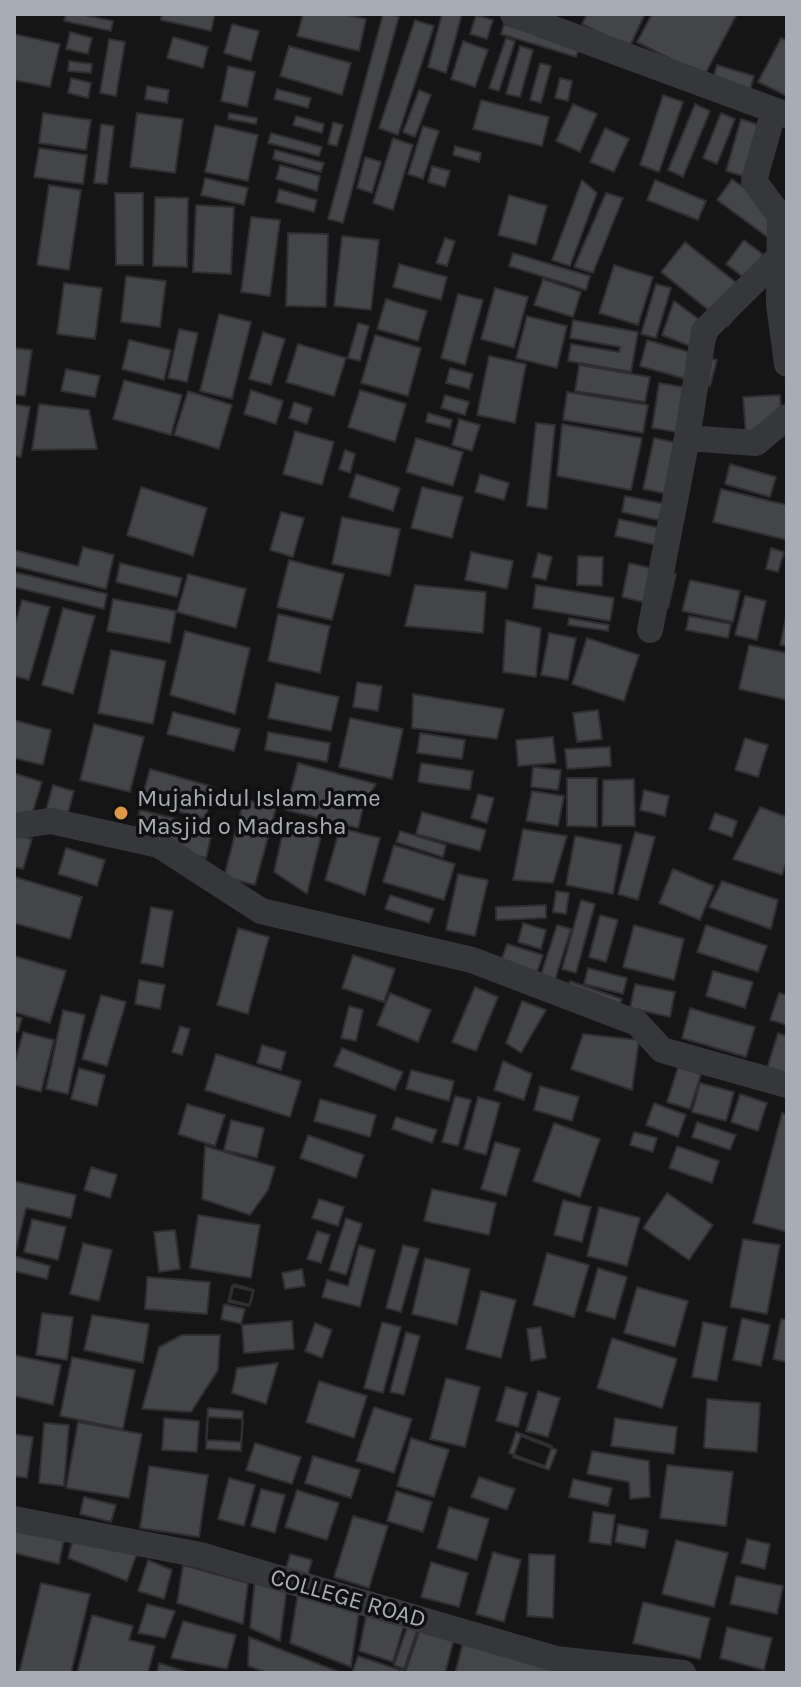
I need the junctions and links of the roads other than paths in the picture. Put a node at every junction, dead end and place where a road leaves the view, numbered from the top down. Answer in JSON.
{"nodes":[{"id":1,"x":513,"y":14,"type":"edge"},
{"id":2,"x":781,"y":112,"type":"edge"},
{"id":3,"x":780,"y":256,"type":"junction"},
{"id":4,"x":787,"y":364,"type":"edge"},
{"id":5,"x":787,"y":417,"type":"edge"},
{"id":6,"x":687,"y":438,"type":"junction"},
{"id":7,"x":650,"y":630,"type":"dead end"},
{"id":8,"x":14,"y":826,"type":"edge"},
{"id":9,"x":787,"y":1085,"type":"edge"},
{"id":10,"x":14,"y":1519,"type":"edge"},
{"id":11,"x":683,"y":1673,"type":"edge"}],
"edges":[{"from":1,"to":2,"type":"street"},
{"from":2,"to":3,"type":"street"},
{"from":3,"to":4,"type":"street"},
{"from":3,"to":6,"type":"street"},
{"from":5,"to":6,"type":"street"},
{"from":6,"to":7,"type":"street"},
{"from":8,"to":9,"type":"street"},
{"from":10,"to":11,"type":"street","name":"COLLEGE ROAD"}]}
